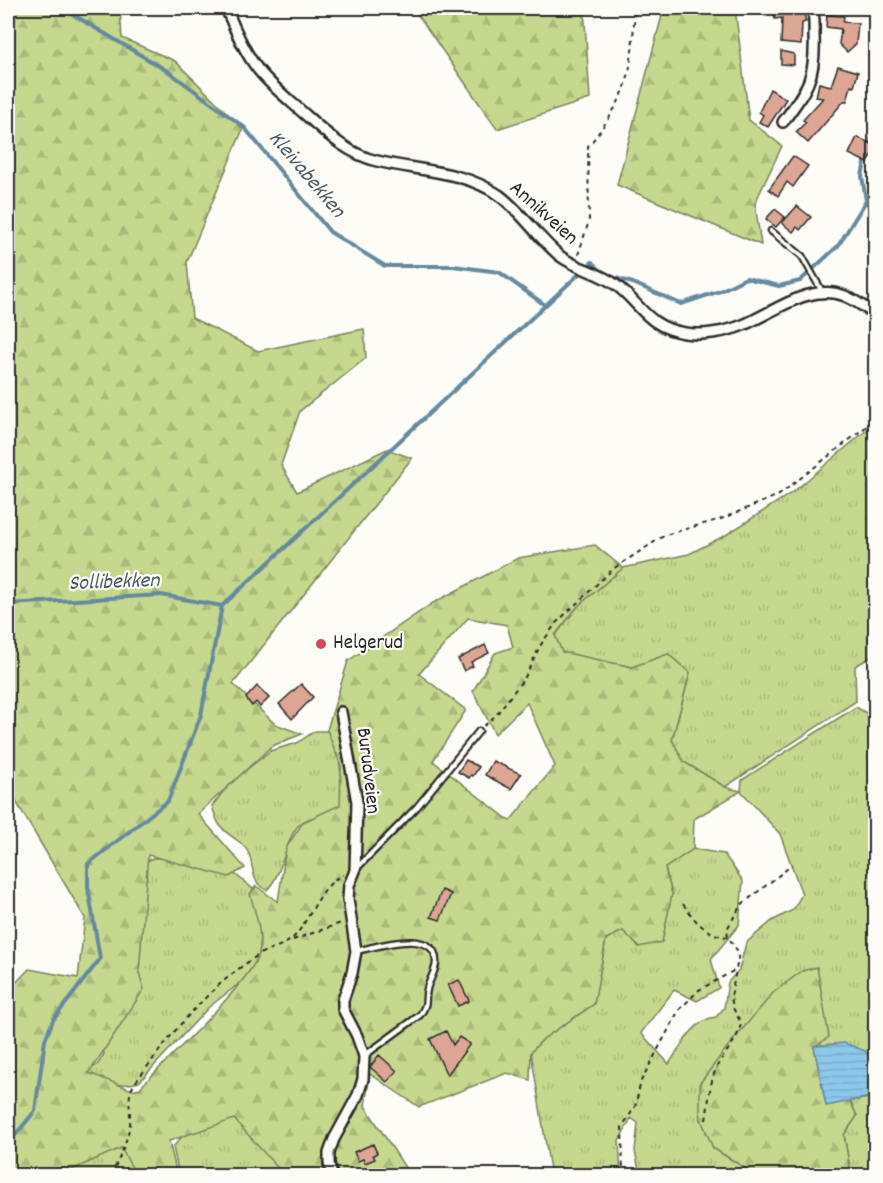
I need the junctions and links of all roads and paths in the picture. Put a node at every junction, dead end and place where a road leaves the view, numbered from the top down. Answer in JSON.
{"nodes":[{"id":1,"x":226,"y":8,"type":"edge"},
{"id":2,"x":635,"y":8,"type":"edge"},
{"id":3,"x":816,"y":9,"type":"edge"},
{"id":4,"x":783,"y":122,"type":"dead end"},
{"id":5,"x":771,"y":231,"type":"dead end"},
{"id":6,"x":575,"y":266,"type":"junction"},
{"id":7,"x":823,"y":293,"type":"junction"},
{"id":8,"x":876,"y":315,"type":"edge"},
{"id":9,"x":876,"y":419,"type":"edge"},
{"id":10,"x":341,"y":712,"type":"dead end"},
{"id":11,"x":479,"y":731,"type":"joint"},
{"id":12,"x":792,"y":865,"type":"dead end"},
{"id":13,"x":355,"y":871,"type":"junction"},
{"id":14,"x":683,"y":904,"type":"dead end"},
{"id":15,"x":352,"y":918,"type":"junction"},
{"id":16,"x":728,"y":937,"type":"junction"},
{"id":17,"x":289,"y":942,"type":"junction"},
{"id":18,"x":356,"y":951,"type":"junction"},
{"id":19,"x":737,"y":969,"type":"junction"},
{"id":20,"x":12,"y":982,"type":"dead end"},
{"id":21,"x":8,"y":986,"type":"edge"},
{"id":22,"x":364,"y":1056,"type":"junction"},
{"id":23,"x":706,"y":1120,"type":"dead end"},
{"id":24,"x":111,"y":1176,"type":"edge"},
{"id":25,"x":332,"y":1176,"type":"edge"},
{"id":26,"x":622,"y":1176,"type":"edge"}],
"edges":[{"from":1,"to":6,"type":"street","name":"Annikveien"},
{"from":2,"to":6,"type":"path"},
{"from":3,"to":4,"type":"street"},
{"from":5,"to":7,"type":"lane"},
{"from":6,"to":7,"type":"street","name":"Annikveien"},
{"from":7,"to":8,"type":"street"},
{"from":9,"to":11,"type":"path"},
{"from":10,"to":13,"type":"street","name":"Burudveien"},
{"from":11,"to":13,"type":"lane","name":"Burudveien"},
{"from":12,"to":16,"type":"path"},
{"from":13,"to":15,"type":"street","name":"Burudveien"},
{"from":13,"to":17,"type":"path"},
{"from":14,"to":16,"type":"path"},
{"from":15,"to":17,"type":"path"},
{"from":15,"to":18,"type":"street","name":"Burudveien"},
{"from":16,"to":19,"type":"path"},
{"from":17,"to":24,"type":"path"},
{"from":18,"to":22,"type":"street","name":"Burudveien"},
{"from":18,"to":22,"type":"lane"},
{"from":19,"to":23,"type":"path"},
{"from":19,"to":26,"type":"path"},
{"from":20,"to":21,"type":"path"},
{"from":22,"to":25,"type":"street","name":"Burudveien"}]}
